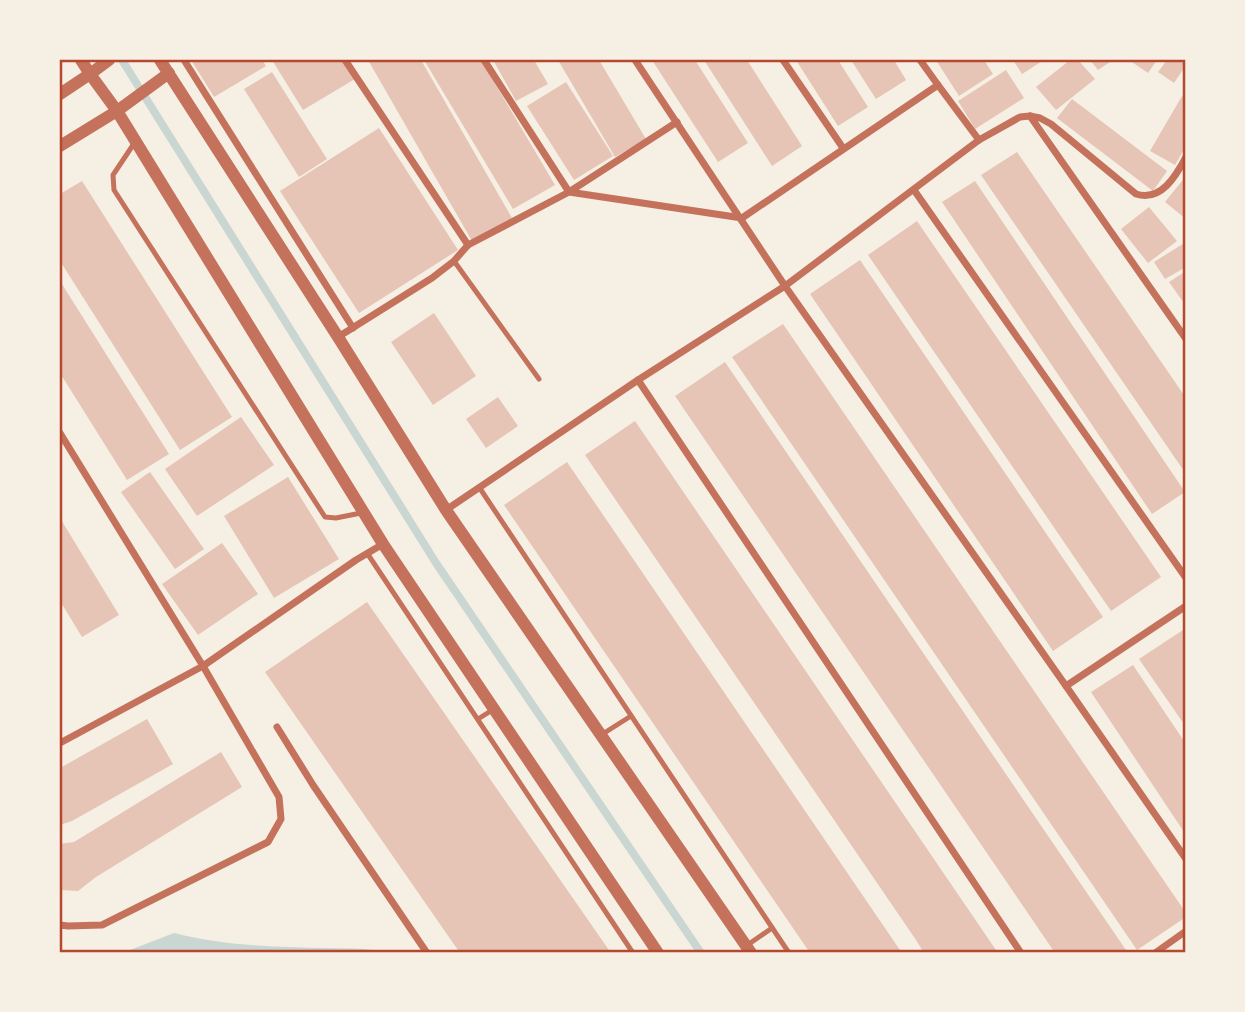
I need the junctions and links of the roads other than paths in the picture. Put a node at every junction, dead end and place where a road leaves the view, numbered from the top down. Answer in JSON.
{"nodes":[{"id":1,"x":81,"y":60,"type":"edge"},
{"id":2,"x":160,"y":60,"type":"edge"},
{"id":3,"x":184,"y":60,"type":"edge"},
{"id":4,"x":345,"y":60,"type":"edge"},
{"id":5,"x":484,"y":60,"type":"edge"},
{"id":6,"x":635,"y":60,"type":"edge"},
{"id":7,"x":783,"y":60,"type":"edge"},
{"id":8,"x":920,"y":60,"type":"edge"},
{"id":9,"x":106,"y":61,"type":"edge"},
{"id":10,"x":90,"y":74,"type":"junction"},
{"id":11,"x":165,"y":76,"type":"junction"},
{"id":12,"x":938,"y":85,"type":"junction"},
{"id":13,"x":60,"y":94,"type":"edge"},
{"id":14,"x":117,"y":111,"type":"junction"},
{"id":15,"x":1030,"y":116,"type":"junction"},
{"id":16,"x":677,"y":122,"type":"junction"},
{"id":17,"x":979,"y":140,"type":"junction"},
{"id":18,"x":136,"y":141,"type":"junction"},
{"id":19,"x":60,"y":146,"type":"edge"},
{"id":20,"x":844,"y":148,"type":"junction"},
{"id":21,"x":1185,"y":157,"type":"edge"},
{"id":22,"x":914,"y":190,"type":"junction"},
{"id":23,"x":569,"y":192,"type":"junction"},
{"id":24,"x":741,"y":218,"type":"junction"},
{"id":25,"x":468,"y":245,"type":"junction"},
{"id":26,"x":454,"y":261,"type":"junction"},
{"id":27,"x":785,"y":286,"type":"junction"},
{"id":28,"x":353,"y":328,"type":"junction"},
{"id":29,"x":338,"y":337,"type":"junction"},
{"id":30,"x":1185,"y":339,"type":"edge"},
{"id":31,"x":539,"y":379,"type":"dead end"},
{"id":32,"x":638,"y":380,"type":"junction"},
{"id":33,"x":60,"y":433,"type":"edge"},
{"id":34,"x":479,"y":487,"type":"junction"},
{"id":35,"x":446,"y":510,"type":"junction"},
{"id":36,"x":365,"y":512,"type":"junction"},
{"id":37,"x":383,"y":544,"type":"junction"},
{"id":38,"x":367,"y":553,"type":"junction"},
{"id":39,"x":1185,"y":578,"type":"edge"},
{"id":40,"x":1185,"y":606,"type":"edge"},
{"id":41,"x":203,"y":666,"type":"junction"},
{"id":42,"x":1066,"y":686,"type":"junction"},
{"id":43,"x":494,"y":709,"type":"junction"},
{"id":44,"x":631,"y":716,"type":"junction"},
{"id":45,"x":478,"y":719,"type":"junction"},
{"id":46,"x":277,"y":727,"type":"dead end"},
{"id":47,"x":601,"y":735,"type":"junction"},
{"id":48,"x":60,"y":743,"type":"edge"},
{"id":49,"x":1185,"y":859,"type":"edge"},
{"id":50,"x":60,"y":925,"type":"edge"},
{"id":51,"x":772,"y":928,"type":"junction"},
{"id":52,"x":1185,"y":931,"type":"edge"},
{"id":53,"x":748,"y":949,"type":"edge"},
{"id":54,"x":427,"y":953,"type":"edge"},
{"id":55,"x":633,"y":953,"type":"edge"},
{"id":56,"x":658,"y":953,"type":"edge"},
{"id":57,"x":789,"y":953,"type":"edge"},
{"id":58,"x":1021,"y":953,"type":"edge"},
{"id":59,"x":1155,"y":953,"type":"edge"}],
"edges":[{"from":1,"to":10,"type":"street"},
{"from":2,"to":11,"type":"street"},
{"from":3,"to":28,"type":"street"},
{"from":4,"to":25,"type":"street"},
{"from":5,"to":23,"type":"street"},
{"from":6,"to":16,"type":"street"},
{"from":7,"to":20,"type":"street"},
{"from":8,"to":12,"type":"street"},
{"from":9,"to":10,"type":"street"},
{"from":10,"to":13,"type":"street"},
{"from":10,"to":14,"type":"street"},
{"from":11,"to":14,"type":"street"},
{"from":11,"to":29,"type":"street"},
{"from":12,"to":17,"type":"street"},
{"from":12,"to":20,"type":"street"},
{"from":14,"to":18,"type":"street"},
{"from":14,"to":19,"type":"street"},
{"from":15,"to":17,"type":"street"},
{"from":15,"to":21,"type":"street"},
{"from":15,"to":30,"type":"street"},
{"from":16,"to":23,"type":"street"},
{"from":16,"to":24,"type":"street"},
{"from":17,"to":22,"type":"street"},
{"from":18,"to":36,"type":"street"},
{"from":18,"to":36,"type":"lane"},
{"from":20,"to":24,"type":"street"},
{"from":22,"to":27,"type":"street"},
{"from":22,"to":39,"type":"street"},
{"from":23,"to":24,"type":"street"},
{"from":23,"to":25,"type":"street"},
{"from":24,"to":27,"type":"street"},
{"from":25,"to":26,"type":"street"},
{"from":26,"to":28,"type":"street"},
{"from":26,"to":31,"type":"lane"},
{"from":27,"to":32,"type":"street"},
{"from":27,"to":42,"type":"street"},
{"from":28,"to":29,"type":"street"},
{"from":29,"to":35,"type":"street"},
{"from":32,"to":34,"type":"street"},
{"from":32,"to":58,"type":"street"},
{"from":33,"to":41,"type":"street"},
{"from":34,"to":35,"type":"street"},
{"from":34,"to":44,"type":"lane"},
{"from":35,"to":47,"type":"street"},
{"from":36,"to":37,"type":"street"},
{"from":37,"to":38,"type":"street"},
{"from":37,"to":43,"type":"street"},
{"from":38,"to":41,"type":"street"},
{"from":38,"to":45,"type":"lane"},
{"from":40,"to":42,"type":"street"},
{"from":41,"to":48,"type":"street"},
{"from":41,"to":50,"type":"street"},
{"from":42,"to":49,"type":"street"},
{"from":43,"to":45,"type":"lane"},
{"from":43,"to":56,"type":"street"},
{"from":44,"to":47,"type":"lane"},
{"from":44,"to":51,"type":"lane"},
{"from":45,"to":55,"type":"lane"},
{"from":46,"to":54,"type":"street"},
{"from":47,"to":53,"type":"street"},
{"from":51,"to":53,"type":"lane"},
{"from":51,"to":57,"type":"lane"},
{"from":52,"to":59,"type":"street"}]}
